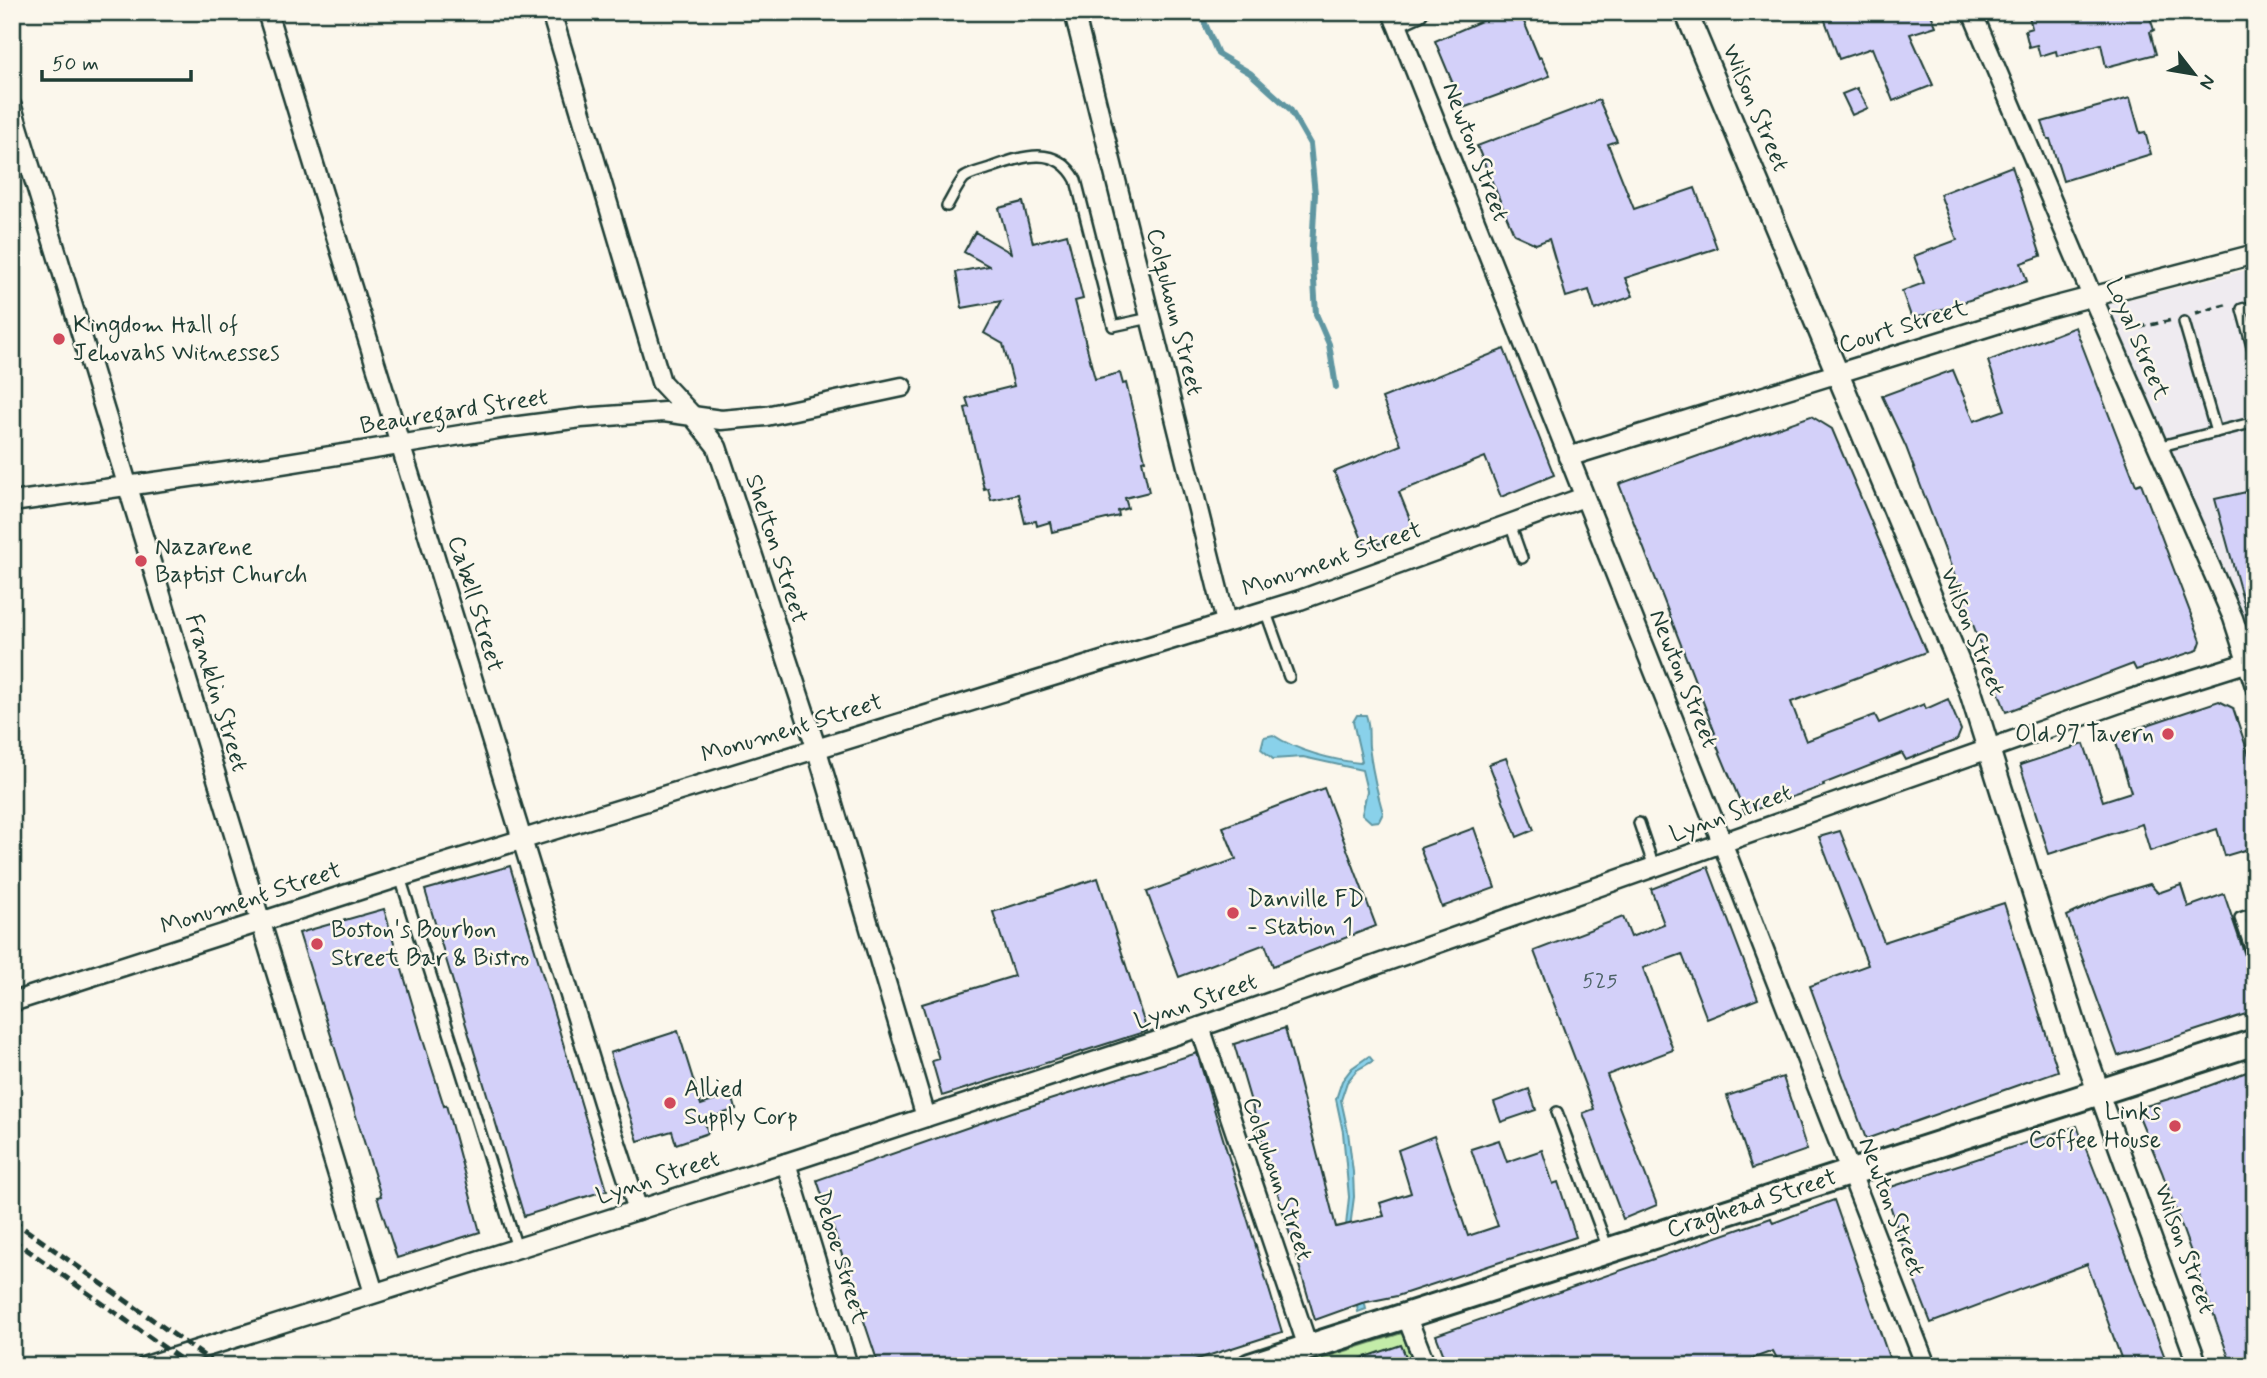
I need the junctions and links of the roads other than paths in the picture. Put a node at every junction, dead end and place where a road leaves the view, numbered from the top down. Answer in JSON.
{"nodes":[{"id":1,"x":267,"y":12,"type":"edge"},
{"id":2,"x":551,"y":12,"type":"edge"},
{"id":3,"x":1074,"y":12,"type":"edge"},
{"id":4,"x":1418,"y":12,"type":"edge"},
{"id":5,"x":1686,"y":12,"type":"edge"},
{"id":6,"x":1972,"y":12,"type":"edge"},
{"id":7,"x":1394,"y":17,"type":"edge"},
{"id":8,"x":12,"y":107,"type":"edge"},
{"id":9,"x":947,"y":206,"type":"dead end"},
{"id":10,"x":2255,"y":254,"type":"edge"},
{"id":11,"x":2092,"y":296,"type":"junction"},
{"id":12,"x":2255,"y":306,"type":"edge"},
{"id":13,"x":1150,"y":318,"type":"junction"},
{"id":14,"x":2184,"y":322,"type":"dead end"},
{"id":15,"x":2255,"y":358,"type":"edge"},
{"id":16,"x":1837,"y":373,"type":"junction"},
{"id":17,"x":902,"y":387,"type":"dead end"},
{"id":18,"x":691,"y":414,"type":"junction"},
{"id":19,"x":2255,"y":422,"type":"edge"},
{"id":20,"x":2216,"y":432,"type":"junction"},
{"id":21,"x":399,"y":444,"type":"junction"},
{"id":22,"x":2157,"y":447,"type":"junction"},
{"id":23,"x":1568,"y":457,"type":"junction"},
{"id":24,"x":127,"y":485,"type":"junction"},
{"id":25,"x":1584,"y":497,"type":"junction"},
{"id":26,"x":12,"y":502,"type":"edge"},
{"id":27,"x":1510,"y":524,"type":"junction"},
{"id":28,"x":1522,"y":558,"type":"dead end"},
{"id":29,"x":1265,"y":610,"type":"junction"},
{"id":30,"x":1226,"y":622,"type":"junction"},
{"id":31,"x":2251,"y":661,"type":"edge"},
{"id":32,"x":1289,"y":677,"type":"dead end"},
{"id":33,"x":2255,"y":686,"type":"edge"},
{"id":34,"x":816,"y":747,"type":"junction"},
{"id":35,"x":1988,"y":749,"type":"junction"},
{"id":36,"x":1639,"y":823,"type":"dead end"},
{"id":37,"x":522,"y":839,"type":"junction"},
{"id":38,"x":1722,"y":842,"type":"junction"},
{"id":39,"x":1654,"y":867,"type":"junction"},
{"id":40,"x":400,"y":877,"type":"junction"},
{"id":41,"x":2255,"y":912,"type":"edge"},
{"id":42,"x":260,"y":922,"type":"junction"},
{"id":43,"x":2255,"y":962,"type":"edge"},
{"id":44,"x":12,"y":1002,"type":"edge"},
{"id":45,"x":1200,"y":1027,"type":"junction"},
{"id":46,"x":2255,"y":1042,"type":"edge"},
{"id":47,"x":2099,"y":1093,"type":"junction"},
{"id":48,"x":1557,"y":1112,"type":"dead end"},
{"id":49,"x":926,"y":1117,"type":"junction"},
{"id":50,"x":786,"y":1163,"type":"junction"},
{"id":51,"x":1852,"y":1171,"type":"junction"},
{"id":52,"x":638,"y":1210,"type":"junction"},
{"id":53,"x":517,"y":1248,"type":"junction"},
{"id":54,"x":1608,"y":1251,"type":"junction"},
{"id":55,"x":374,"y":1293,"type":"junction"},
{"id":56,"x":1406,"y":1315,"type":"junction"},
{"id":57,"x":1308,"y":1347,"type":"junction"},
{"id":58,"x":146,"y":1366,"type":"edge"},
{"id":59,"x":848,"y":1366,"type":"edge"},
{"id":60,"x":1250,"y":1366,"type":"edge"},
{"id":61,"x":1426,"y":1366,"type":"edge"},
{"id":62,"x":1926,"y":1366,"type":"edge"},
{"id":63,"x":2198,"y":1366,"type":"edge"}],
"edges":[{"from":1,"to":21,"type":"street","name":"Cabell Street"},
{"from":2,"to":18,"type":"street","name":"Shelton Street"},
{"from":3,"to":13,"type":"street","name":"Colquhoun Street"},
{"from":4,"to":7,"type":"street"},
{"from":5,"to":16,"type":"street","name":"Wilson Street"},
{"from":6,"to":11,"type":"street","name":"Loyal Street"},
{"from":7,"to":23,"type":"street","name":"Newton Street"},
{"from":8,"to":24,"type":"street","name":"Franklin Street"},
{"from":9,"to":13,"type":"lane"},
{"from":10,"to":11,"type":"street","name":"Court Street"},
{"from":11,"to":16,"type":"street","name":"Court Street"},
{"from":11,"to":22,"type":"street","name":"Loyal Street"},
{"from":12,"to":15,"type":"lane"},
{"from":13,"to":30,"type":"street","name":"Colquhoun Street"},
{"from":14,"to":20,"type":"lane"},
{"from":16,"to":23,"type":"street","name":"Court Street"},
{"from":16,"to":35,"type":"street","name":"Wilson Street"},
{"from":17,"to":18,"type":"street","name":"Beauregard Street"},
{"from":18,"to":21,"type":"street","name":"Beauregard Street"},
{"from":18,"to":34,"type":"street","name":"Shelton Street"},
{"from":19,"to":20,"type":"lane"},
{"from":20,"to":22,"type":"lane"},
{"from":21,"to":24,"type":"street","name":"Beauregard Street"},
{"from":21,"to":37,"type":"street","name":"Cabell Street"},
{"from":22,"to":31,"type":"street","name":"Loyal Street"},
{"from":23,"to":25,"type":"street","name":"Newton Street"},
{"from":24,"to":26,"type":"street","name":"Beauregard Street"},
{"from":24,"to":42,"type":"street","name":"Franklin Street"},
{"from":25,"to":27,"type":"street","name":"Monument Street"},
{"from":25,"to":38,"type":"street","name":"Newton Street"},
{"from":27,"to":28,"type":"lane"},
{"from":27,"to":29,"type":"street","name":"Monument Street"},
{"from":29,"to":30,"type":"street","name":"Monument Street"},
{"from":29,"to":32,"type":"lane"},
{"from":30,"to":34,"type":"street","name":"Monument Street"},
{"from":31,"to":33,"type":"street","name":"Loyal Street"},
{"from":31,"to":35,"type":"street","name":"Lynn Street"},
{"from":34,"to":37,"type":"street","name":"Monument Street"},
{"from":34,"to":49,"type":"street","name":"Shelton Street"},
{"from":35,"to":38,"type":"street","name":"Lynn Street"},
{"from":35,"to":47,"type":"street","name":"Wilson Street"},
{"from":36,"to":39,"type":"lane"},
{"from":37,"to":40,"type":"street","name":"Monument Street"},
{"from":37,"to":52,"type":"street","name":"Cabell Street"},
{"from":38,"to":39,"type":"street","name":"Lynn Street"},
{"from":38,"to":51,"type":"street","name":"Newton Street"},
{"from":39,"to":45,"type":"street","name":"Lynn Street"},
{"from":40,"to":42,"type":"street","name":"Monument Street"},
{"from":40,"to":53,"type":"lane"},
{"from":41,"to":43,"type":"lane"},
{"from":42,"to":44,"type":"street","name":"Monument Street"},
{"from":42,"to":55,"type":"street","name":"Franklin Street"},
{"from":45,"to":49,"type":"street","name":"Lynn Street"},
{"from":45,"to":57,"type":"street","name":"Colquhoun Street"},
{"from":46,"to":47,"type":"main road","name":"Craghead Street"},
{"from":47,"to":51,"type":"main road","name":"Craghead Street"},
{"from":47,"to":63,"type":"street","name":"Wilson Street"},
{"from":48,"to":54,"type":"lane"},
{"from":49,"to":50,"type":"street","name":"Lynn Street"},
{"from":50,"to":52,"type":"street","name":"Lynn Street"},
{"from":50,"to":59,"type":"street","name":"Deboe Street"},
{"from":51,"to":54,"type":"main road","name":"Craghead Street"},
{"from":51,"to":62,"type":"street","name":"Newton Street"},
{"from":52,"to":53,"type":"street","name":"Lynn Street"},
{"from":53,"to":55,"type":"street","name":"Lynn Street"},
{"from":54,"to":56,"type":"main road","name":"Craghead Street"},
{"from":55,"to":58,"type":"street","name":"Lynn Street"},
{"from":56,"to":57,"type":"main road","name":"Craghead Street"},
{"from":56,"to":61,"type":"street"},
{"from":57,"to":60,"type":"main road","name":"Craghead Street"}]}
